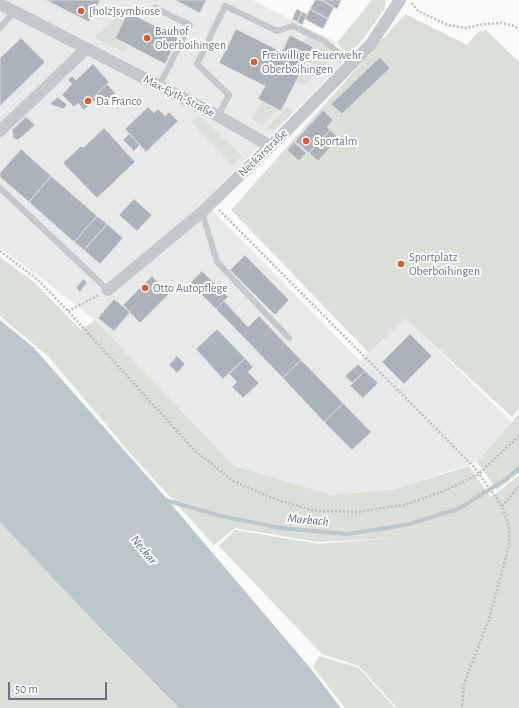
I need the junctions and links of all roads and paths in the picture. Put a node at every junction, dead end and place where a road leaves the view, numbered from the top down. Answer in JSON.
{"nodes":[{"id":1,"x":400,"y":0,"type":"edge"},
{"id":2,"x":409,"y":0,"type":"edge"},
{"id":3,"x":0,"y":4,"type":"edge"},
{"id":4,"x":155,"y":8,"type":"dead end"},
{"id":5,"x":14,"y":11,"type":"junction"},
{"id":6,"x":517,"y":26,"type":"edge"},
{"id":7,"x":0,"y":28,"type":"edge"},
{"id":8,"x":519,"y":30,"type":"edge"},
{"id":9,"x":86,"y":49,"type":"junction"},
{"id":10,"x":351,"y":63,"type":"junction"},
{"id":11,"x":159,"y":86,"type":"junction"},
{"id":12,"x":218,"y":116,"type":"junction"},
{"id":13,"x":0,"y":131,"type":"edge"},
{"id":14,"x":270,"y":146,"type":"junction"},
{"id":15,"x":0,"y":188,"type":"edge"},
{"id":16,"x":212,"y":203,"type":"junction"},
{"id":17,"x":202,"y":212,"type":"junction"},
{"id":18,"x":0,"y":251,"type":"edge"},
{"id":19,"x":108,"y":290,"type":"junction"},
{"id":20,"x":68,"y":311,"type":"junction"},
{"id":21,"x":289,"y":338,"type":"dead end"},
{"id":22,"x":519,"y":436,"type":"edge"},
{"id":23,"x":479,"y":474,"type":"junction"},
{"id":24,"x":519,"y":486,"type":"edge"},
{"id":25,"x":502,"y":506,"type":"junction"},
{"id":26,"x":462,"y":708,"type":"edge"}],
"edges":[{"from":1,"to":10,"type":"street","name":"Neckarstraße"},
{"from":2,"to":6,"type":"path"},
{"from":3,"to":5,"type":"street","name":"Max-Eyth-Straße"},
{"from":4,"to":11,"type":"lane"},
{"from":5,"to":7,"type":"lane"},
{"from":5,"to":9,"type":"street","name":"Max-Eyth-Straße"},
{"from":6,"to":8,"type":"path"},
{"from":9,"to":11,"type":"street","name":"Max-Eyth-Straße"},
{"from":9,"to":13,"type":"street"},
{"from":10,"to":12,"type":"lane"},
{"from":10,"to":14,"type":"street","name":"Neckarstraße"},
{"from":11,"to":12,"type":"street","name":"Max-Eyth-Straße"},
{"from":12,"to":14,"type":"street","name":"Max-Eyth-Straße"},
{"from":14,"to":16,"type":"street","name":"Neckarstraße"},
{"from":15,"to":19,"type":"lane"},
{"from":16,"to":17,"type":"street","name":"Neckarstraße"},
{"from":16,"to":23,"type":"path"},
{"from":17,"to":19,"type":"street","name":"Neckarstraße"},
{"from":17,"to":21,"type":"lane"},
{"from":18,"to":20,"type":"path"},
{"from":19,"to":20,"type":"path"},
{"from":20,"to":23,"type":"path"},
{"from":22,"to":23,"type":"path"},
{"from":23,"to":25,"type":"path"},
{"from":24,"to":25,"type":"path"},
{"from":25,"to":26,"type":"path"}]}
